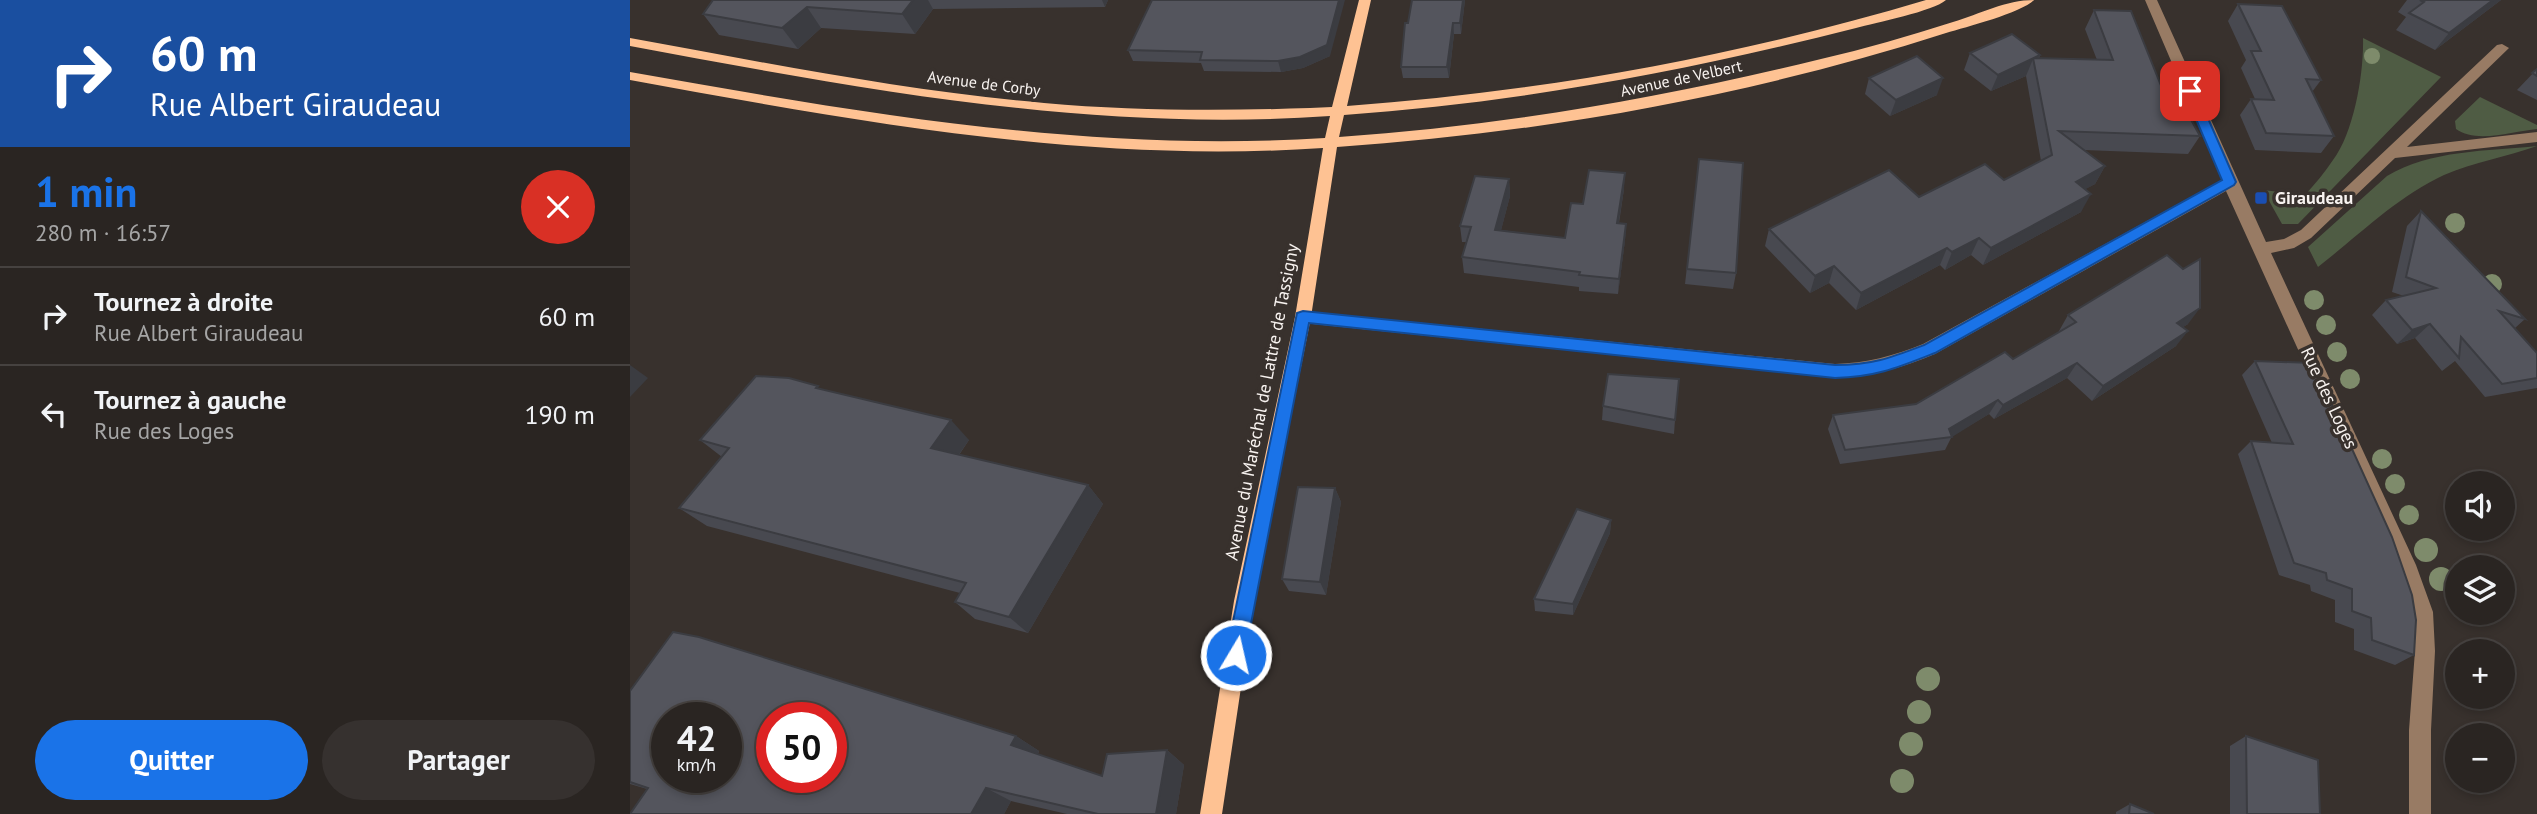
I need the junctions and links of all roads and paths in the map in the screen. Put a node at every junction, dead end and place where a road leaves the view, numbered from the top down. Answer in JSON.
{"nodes":[{"id":1,"x":1365,"y":0,"type":"edge"},
{"id":2,"x":1940,"y":0,"type":"edge"},
{"id":3,"x":2028,"y":0,"type":"edge"},
{"id":4,"x":2151,"y":0,"type":"edge"},
{"id":5,"x":630,"y":43,"type":"edge"},
{"id":6,"x":2502,"y":48,"type":"dead end"},
{"id":7,"x":630,"y":76,"type":"edge"},
{"id":8,"x":1338,"y":111,"type":"junction"},
{"id":9,"x":2537,"y":137,"type":"edge"},
{"id":10,"x":1331,"y":142,"type":"junction"},
{"id":11,"x":2389,"y":154,"type":"junction"},
{"id":12,"x":2230,"y":182,"type":"junction"},
{"id":13,"x":2261,"y":249,"type":"junction"},
{"id":14,"x":1303,"y":317,"type":"junction"},
{"id":15,"x":1211,"y":814,"type":"edge"},
{"id":16,"x":2420,"y":814,"type":"edge"}],
"edges":[{"from":1,"to":8,"type":"main road","name":"Avenue du Maréchal de Lattre de Tassigny"},
{"from":2,"to":8,"type":"main road","name":"Avenue de Velbert"},
{"from":3,"to":10,"type":"main road","name":"Avenue de Velbert"},
{"from":4,"to":12,"type":"street","name":"Rue des Loges"},
{"from":5,"to":8,"type":"main road","name":"Avenue de Corby"},
{"from":6,"to":11,"type":"street"},
{"from":7,"to":10,"type":"main road"},
{"from":8,"to":10,"type":"main road","name":"Avenue du Maréchal de Lattre de Tassigny"},
{"from":9,"to":11,"type":"street"},
{"from":10,"to":14,"type":"main road","name":"Avenue du Maréchal de Lattre de Tassigny"},
{"from":11,"to":13,"type":"street"},
{"from":12,"to":13,"type":"street","name":"Rue des Loges"},
{"from":12,"to":14,"type":"street"},
{"from":13,"to":16,"type":"street","name":"Rue des Loges"},
{"from":14,"to":15,"type":"main road","name":"Avenue du Maréchal de Lattre de Tassigny"}]}
